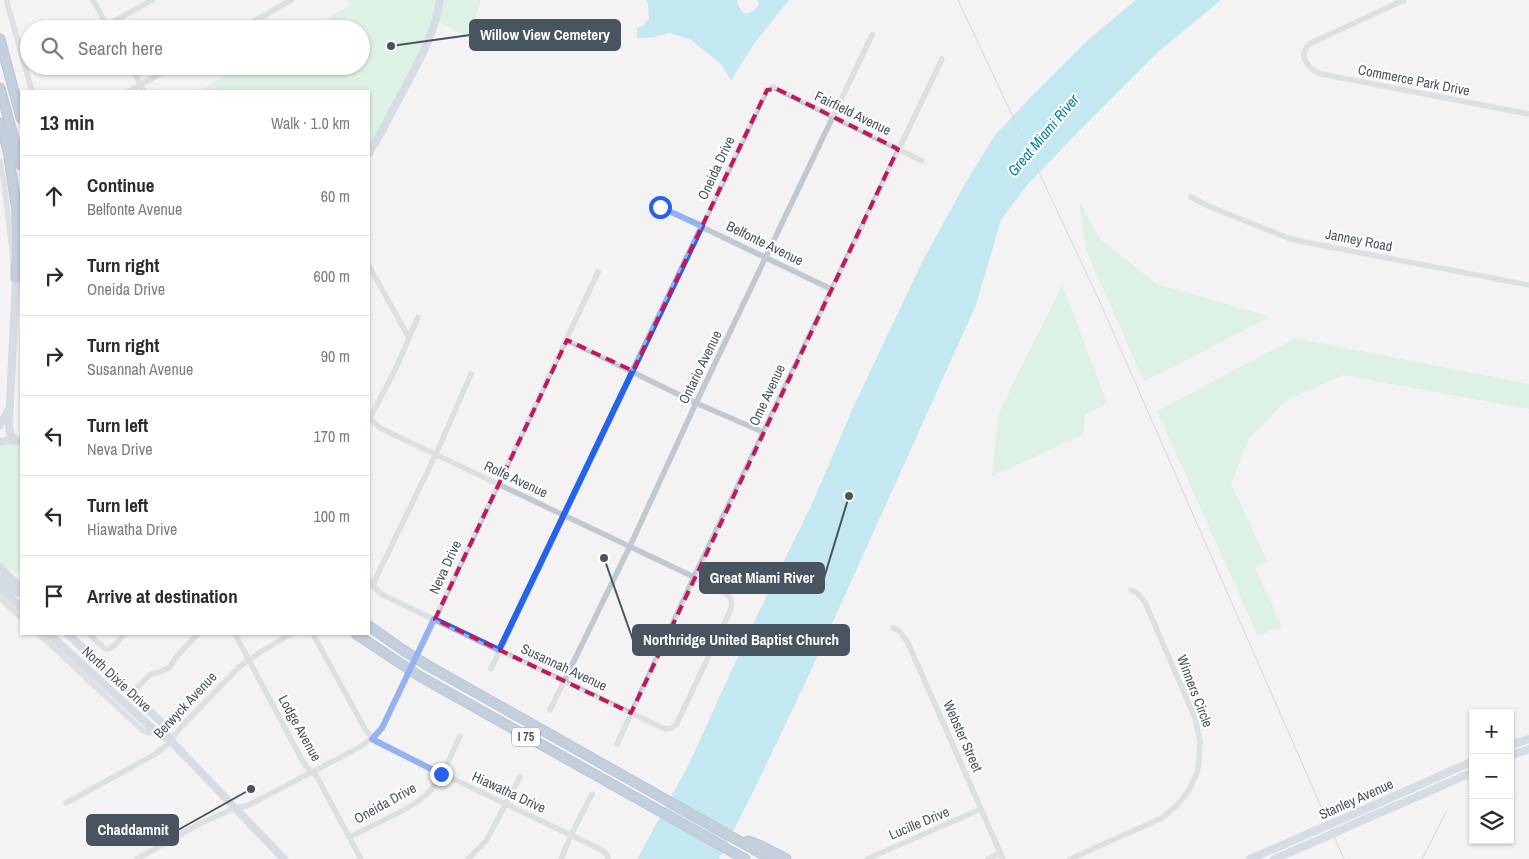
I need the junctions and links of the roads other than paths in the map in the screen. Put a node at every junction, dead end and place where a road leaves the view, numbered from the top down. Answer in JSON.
{"nodes":[{"id":1,"x":7,"y":0,"type":"edge"},
{"id":2,"x":93,"y":0,"type":"edge"},
{"id":3,"x":152,"y":0,"type":"edge"},
{"id":4,"x":291,"y":0,"type":"edge"},
{"id":5,"x":440,"y":0,"type":"edge"},
{"id":6,"x":1404,"y":0,"type":"edge"},
{"id":7,"x":104,"y":20,"type":"edge"},
{"id":8,"x":119,"y":20,"type":"edge"},
{"id":9,"x":257,"y":20,"type":"edge"},
{"id":10,"x":872,"y":35,"type":"dead end"},
{"id":11,"x":0,"y":39,"type":"edge"},
{"id":12,"x":20,"y":43,"type":"edge"},
{"id":13,"x":942,"y":59,"type":"dead end"},
{"id":14,"x":29,"y":75,"type":"edge"},
{"id":15,"x":135,"y":75,"type":"edge"},
{"id":16,"x":158,"y":75,"type":"edge"},
{"id":17,"x":140,"y":85,"type":"junction"},
{"id":18,"x":772,"y":87,"type":"joint"},
{"id":19,"x":0,"y":88,"type":"edge"},
{"id":20,"x":32,"y":90,"type":"edge"},
{"id":21,"x":131,"y":90,"type":"edge"},
{"id":22,"x":143,"y":90,"type":"edge"},
{"id":23,"x":20,"y":114,"type":"edge"},
{"id":24,"x":1529,"y":114,"type":"edge"},
{"id":25,"x":833,"y":118,"type":"junction"},
{"id":26,"x":0,"y":123,"type":"edge"},
{"id":27,"x":898,"y":149,"type":"junction"},
{"id":28,"x":370,"y":152,"type":"edge"},
{"id":29,"x":20,"y":161,"type":"edge"},
{"id":30,"x":922,"y":161,"type":"dead end"},
{"id":31,"x":0,"y":164,"type":"edge"},
{"id":32,"x":1191,"y":197,"type":"dead end"},
{"id":33,"x":660,"y":207,"type":"dead end"},
{"id":34,"x":702,"y":226,"type":"junction"},
{"id":35,"x":766,"y":258,"type":"junction"},
{"id":36,"x":370,"y":268,"type":"edge"},
{"id":37,"x":598,"y":272,"type":"dead end"},
{"id":38,"x":16,"y":279,"type":"junction"},
{"id":39,"x":1529,"y":285,"type":"edge"},
{"id":40,"x":831,"y":289,"type":"junction"},
{"id":41,"x":418,"y":317,"type":"dead end"},
{"id":42,"x":409,"y":338,"type":"junction"},
{"id":43,"x":567,"y":340,"type":"junction"},
{"id":44,"x":633,"y":371,"type":"junction"},
{"id":45,"x":471,"y":374,"type":"dead end"},
{"id":46,"x":696,"y":403,"type":"junction"},
{"id":47,"x":9,"y":409,"type":"junction"},
{"id":48,"x":370,"y":417,"type":"edge"},
{"id":49,"x":370,"y":420,"type":"edge"},
{"id":50,"x":0,"y":425,"type":"edge"},
{"id":51,"x":763,"y":432,"type":"junction"},
{"id":52,"x":18,"y":440,"type":"edge"},
{"id":53,"x":0,"y":442,"type":"edge"},
{"id":54,"x":436,"y":454,"type":"junction"},
{"id":55,"x":498,"y":484,"type":"junction"},
{"id":56,"x":564,"y":515,"type":"junction"},
{"id":57,"x":630,"y":546,"type":"junction"},
{"id":58,"x":0,"y":567,"type":"edge"},
{"id":59,"x":3,"y":576,"type":"edge"},
{"id":60,"x":20,"y":576,"type":"edge"},
{"id":61,"x":694,"y":577,"type":"junction"},
{"id":62,"x":370,"y":584,"type":"edge"},
{"id":63,"x":20,"y":587,"type":"edge"},
{"id":64,"x":0,"y":588,"type":"edge"},
{"id":65,"x":1131,"y":590,"type":"dead end"},
{"id":66,"x":20,"y":593,"type":"edge"},
{"id":67,"x":0,"y":598,"type":"edge"},
{"id":68,"x":20,"y":607,"type":"edge"},
{"id":69,"x":20,"y":617,"type":"edge"},
{"id":70,"x":434,"y":619,"type":"junction"},
{"id":71,"x":370,"y":627,"type":"edge"},
{"id":72,"x":893,"y":628,"type":"dead end"},
{"id":73,"x":40,"y":635,"type":"edge"},
{"id":74,"x":50,"y":635,"type":"edge"},
{"id":75,"x":58,"y":635,"type":"edge"},
{"id":76,"x":69,"y":635,"type":"edge"},
{"id":77,"x":90,"y":635,"type":"edge"},
{"id":78,"x":123,"y":635,"type":"edge"},
{"id":79,"x":197,"y":635,"type":"edge"},
{"id":80,"x":236,"y":635,"type":"edge"},
{"id":81,"x":290,"y":635,"type":"edge"},
{"id":82,"x":314,"y":635,"type":"edge"},
{"id":83,"x":358,"y":635,"type":"edge"},
{"id":84,"x":66,"y":649,"type":"junction"},
{"id":85,"x":499,"y":650,"type":"junction"},
{"id":86,"x":249,"y":660,"type":"junction"},
{"id":87,"x":491,"y":668,"type":"dead end"},
{"id":88,"x":563,"y":681,"type":"junction"},
{"id":89,"x":131,"y":693,"type":"junction"},
{"id":90,"x":119,"y":703,"type":"junction"},
{"id":91,"x":550,"y":710,"type":"dead end"},
{"id":92,"x":631,"y":713,"type":"junction"},
{"id":93,"x":671,"y":728,"type":"joint"},
{"id":94,"x":460,"y":736,"type":"dead end"},
{"id":95,"x":372,"y":739,"type":"junction"},
{"id":96,"x":1529,"y":739,"type":"edge"},
{"id":97,"x":170,"y":740,"type":"junction"},
{"id":98,"x":618,"y":744,"type":"dead end"},
{"id":99,"x":1514,"y":745,"type":"edge"},
{"id":100,"x":1529,"y":749,"type":"edge"},
{"id":101,"x":1514,"y":755,"type":"edge"},
{"id":102,"x":1469,"y":763,"type":"edge"},
{"id":103,"x":311,"y":773,"type":"junction"},
{"id":104,"x":441,"y":774,"type":"junction"},
{"id":105,"x":1469,"y":774,"type":"edge"},
{"id":106,"x":520,"y":777,"type":"dead end"},
{"id":107,"x":592,"y":794,"type":"dead end"},
{"id":108,"x":66,"y":803,"type":"dead end"},
{"id":109,"x":505,"y":804,"type":"junction"},
{"id":110,"x":235,"y":808,"type":"junction"},
{"id":111,"x":981,"y":809,"type":"junction"},
{"id":112,"x":571,"y":835,"type":"junction"},
{"id":113,"x":349,"y":837,"type":"junction"},
{"id":114,"x":707,"y":838,"type":"junction"},
{"id":115,"x":760,"y":849,"type":"junction"},
{"id":116,"x":1001,"y":856,"type":"edge"},
{"id":117,"x":608,"y":858,"type":"edge"},
{"id":118,"x":137,"y":859,"type":"edge"},
{"id":119,"x":284,"y":859,"type":"edge"},
{"id":120,"x":361,"y":859,"type":"edge"},
{"id":121,"x":468,"y":859,"type":"edge"},
{"id":122,"x":561,"y":859,"type":"edge"},
{"id":123,"x":732,"y":859,"type":"edge"},
{"id":124,"x":745,"y":859,"type":"edge"},
{"id":125,"x":771,"y":859,"type":"edge"},
{"id":126,"x":786,"y":859,"type":"edge"},
{"id":127,"x":866,"y":859,"type":"edge"},
{"id":128,"x":988,"y":859,"type":"edge"},
{"id":129,"x":1070,"y":859,"type":"edge"},
{"id":130,"x":1250,"y":859,"type":"edge"},
{"id":131,"x":1274,"y":859,"type":"edge"}],
"edges":[{"from":1,"to":12,"type":"street"},
{"from":2,"to":7,"type":"street"},
{"from":3,"to":8,"type":"street"},
{"from":4,"to":9,"type":"street"},
{"from":5,"to":28,"type":"main road"},
{"from":6,"to":24,"type":"street","name":"Commerce Park Drive"},
{"from":10,"to":25,"type":"street","name":"Ontario Avenue"},
{"from":11,"to":23,"type":"highway"},
{"from":13,"to":27,"type":"street","name":"Ome Avenue"},
{"from":14,"to":20,"type":"street"},
{"from":15,"to":17,"type":"street"},
{"from":16,"to":17,"type":"street"},
{"from":17,"to":21,"type":"street"},
{"from":17,"to":22,"type":"street"},
{"from":18,"to":25,"type":"street","name":"Fairfield Avenue"},
{"from":18,"to":34,"type":"street","name":"Oneida Drive"},
{"from":19,"to":29,"type":"highway"},
{"from":25,"to":27,"type":"street","name":"Fairfield Avenue"},
{"from":25,"to":35,"type":"street","name":"Ontario Avenue"},
{"from":26,"to":38,"type":"highway"},
{"from":27,"to":30,"type":"street","name":"Fairfield Avenue"},
{"from":27,"to":40,"type":"street","name":"Ome Avenue"},
{"from":31,"to":38,"type":"street"},
{"from":32,"to":39,"type":"street","name":"Janney Road"},
{"from":33,"to":34,"type":"street","name":"Belfonte Avenue"},
{"from":34,"to":35,"type":"street","name":"Belfonte Avenue"},
{"from":34,"to":44,"type":"street","name":"Oneida Drive"},
{"from":35,"to":40,"type":"street","name":"Belfonte Avenue"},
{"from":35,"to":46,"type":"street","name":"Ontario Avenue"},
{"from":36,"to":42,"type":"street"},
{"from":37,"to":43,"type":"street","name":"Neva Drive"},
{"from":38,"to":47,"type":"main road"},
{"from":40,"to":51,"type":"street","name":"Ome Avenue"},
{"from":41,"to":42,"type":"street"},
{"from":42,"to":48,"type":"street"},
{"from":43,"to":44,"type":"street"},
{"from":43,"to":55,"type":"street","name":"Neva Drive"},
{"from":44,"to":46,"type":"street"},
{"from":44,"to":56,"type":"street","name":"Oneida Drive"},
{"from":45,"to":54,"type":"street"},
{"from":46,"to":51,"type":"street"},
{"from":46,"to":57,"type":"street","name":"Ontario Avenue"},
{"from":47,"to":50,"type":"main road"},
{"from":47,"to":52,"type":"main road"},
{"from":49,"to":54,"type":"street","name":"Rolfe Avenue"},
{"from":51,"to":61,"type":"street","name":"Ome Avenue"},
{"from":52,"to":53,"type":"main road"},
{"from":54,"to":55,"type":"street","name":"Rolfe Avenue"},
{"from":54,"to":62,"type":"street"},
{"from":55,"to":56,"type":"street","name":"Rolfe Avenue"},
{"from":55,"to":70,"type":"street","name":"Neva Drive"},
{"from":56,"to":57,"type":"street","name":"Rolfe Avenue"},
{"from":56,"to":85,"type":"street","name":"Oneida Drive"},
{"from":57,"to":61,"type":"street","name":"Rolfe Avenue"},
{"from":57,"to":88,"type":"street","name":"Ontario Avenue"},
{"from":58,"to":59,"type":"main road"},
{"from":59,"to":60,"type":"main road"},
{"from":59,"to":63,"type":"main road"},
{"from":59,"to":66,"type":"main road"},
{"from":61,"to":92,"type":"street","name":"Ome Avenue"},
{"from":61,"to":93,"type":"street","name":"Rolfe Avenue"},
{"from":62,"to":70,"type":"street","name":"Susannah Avenue"},
{"from":64,"to":68,"type":"main road"},
{"from":65,"to":129,"type":"street","name":"Winners Circle"},
{"from":67,"to":69,"type":"street"},
{"from":70,"to":85,"type":"street","name":"Susannah Avenue"},
{"from":70,"to":95,"type":"street","name":"Neva Drive"},
{"from":71,"to":115,"type":"highway","number":"I 75","bridge":true},
{"from":72,"to":111,"type":"street","name":"Webster Street"},
{"from":73,"to":90,"type":"street"},
{"from":74,"to":84,"type":"main road","name":"North Dixie Drive"},
{"from":75,"to":84,"type":"main road"},
{"from":76,"to":89,"type":"main road","name":"North Dixie Drive"},
{"from":77,"to":78,"type":"street"},
{"from":79,"to":89,"type":"street"},
{"from":80,"to":86,"type":"street","name":"Lodge Avenue"},
{"from":81,"to":86,"type":"street","name":"Berwyck Avenue"},
{"from":82,"to":95,"type":"street"},
{"from":83,"to":114,"type":"highway","number":"I 75","bridge":true},
{"from":84,"to":90,"type":"main road","name":"North Dixie Drive"},
{"from":85,"to":87,"type":"street","name":"Oneida Drive"},
{"from":85,"to":88,"type":"street","name":"Susannah Avenue"},
{"from":86,"to":97,"type":"street","name":"Berwyck Avenue"},
{"from":86,"to":103,"type":"street","name":"Lodge Avenue"},
{"from":88,"to":91,"type":"street","name":"Ontario Avenue"},
{"from":88,"to":92,"type":"street","name":"Susannah Avenue"},
{"from":89,"to":97,"type":"main road","name":"North Dixie Drive"},
{"from":90,"to":97,"type":"main road","name":"North Dixie Drive"},
{"from":92,"to":93,"type":"street","name":"Susannah Avenue"},
{"from":92,"to":98,"type":"street","name":"Ome Avenue"},
{"from":94,"to":104,"type":"street","name":"Oneida Drive"},
{"from":95,"to":103,"type":"street","name":"Neva Drive"},
{"from":95,"to":104,"type":"street","name":"Hiawatha Drive"},
{"from":96,"to":99,"type":"main road"},
{"from":97,"to":108,"type":"street","name":"Berwyck Avenue"},
{"from":97,"to":110,"type":"main road","name":"North Dixie Drive"},
{"from":100,"to":101,"type":"main road"},
{"from":102,"to":130,"type":"main road","name":"Stanley Avenue","bridge":true},
{"from":103,"to":110,"type":"street","name":"Neva Drive"},
{"from":103,"to":113,"type":"street","name":"Lodge Avenue"},
{"from":104,"to":109,"type":"street","name":"Hiawatha Drive"},
{"from":104,"to":113,"type":"street","name":"Oneida Drive"},
{"from":105,"to":131,"type":"main road","name":"Stanley Avenue","bridge":true},
{"from":106,"to":109,"type":"street"},
{"from":107,"to":112,"type":"street"},
{"from":109,"to":112,"type":"street","name":"Hiawatha Drive"},
{"from":109,"to":121,"type":"street"},
{"from":110,"to":118,"type":"street","name":"Neva Drive"},
{"from":110,"to":119,"type":"main road","name":"North Dixie Drive"},
{"from":111,"to":116,"type":"street","name":"Webster Street"},
{"from":111,"to":127,"type":"street","name":"Lucille Drive"},
{"from":112,"to":117,"type":"street","name":"Hiawatha Drive"},
{"from":112,"to":122,"type":"street"},
{"from":113,"to":120,"type":"street","name":"Lodge Avenue"},
{"from":114,"to":123,"type":"highway"},
{"from":114,"to":124,"type":"highway","number":"I 75"},
{"from":115,"to":125,"type":"highway"},
{"from":115,"to":126,"type":"highway"},
{"from":116,"to":128,"type":"street"}]}
